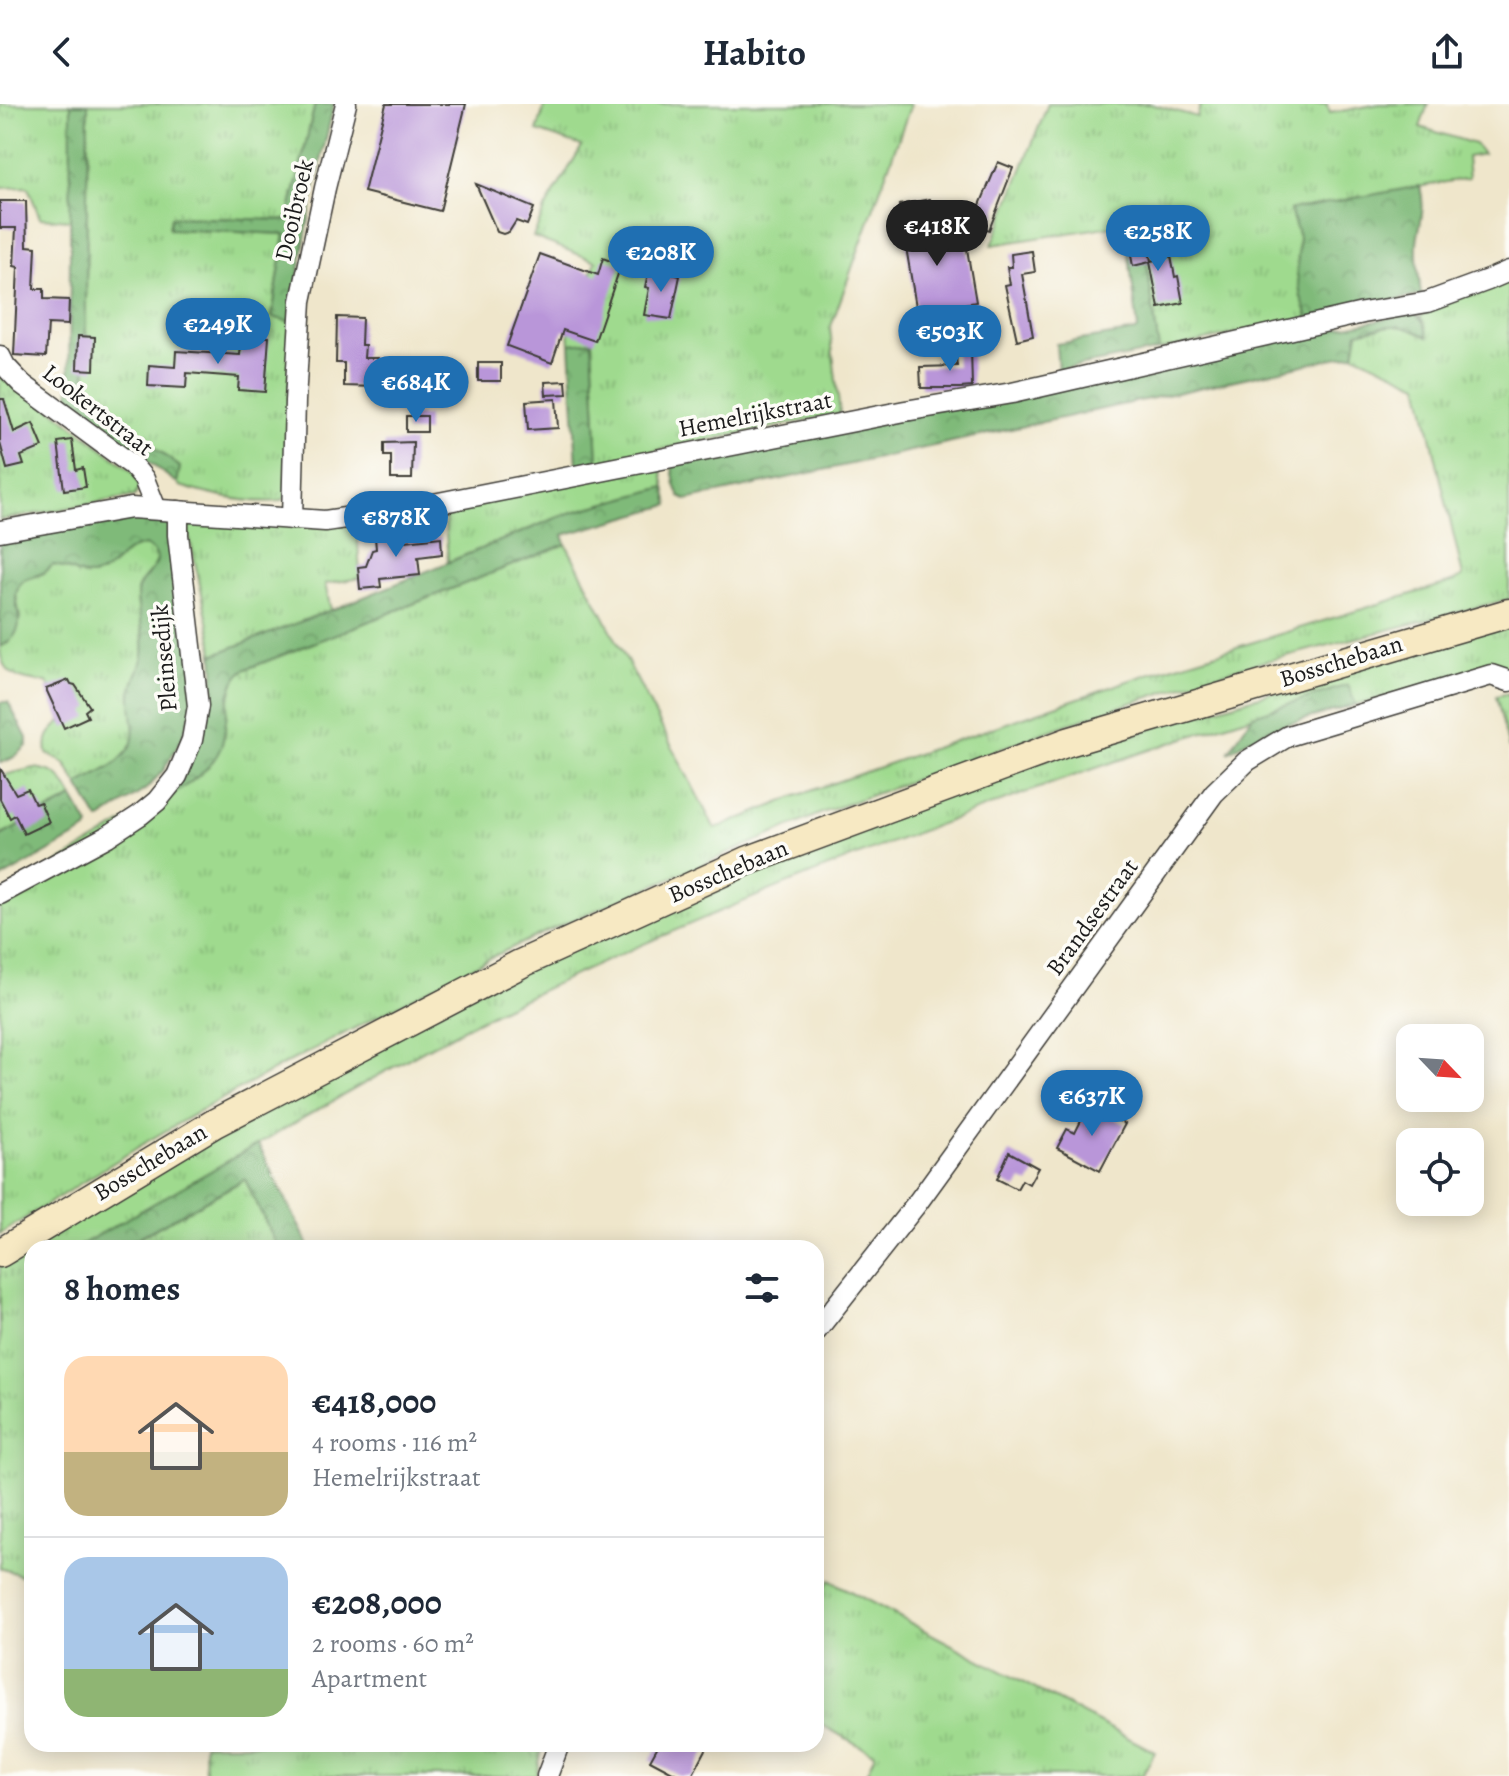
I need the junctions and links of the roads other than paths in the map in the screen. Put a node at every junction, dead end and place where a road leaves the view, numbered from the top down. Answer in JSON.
{"nodes":[{"id":1,"x":346,"y":104,"type":"edge"},
{"id":2,"x":1509,"y":271,"type":"edge"},
{"id":3,"x":0,"y":356,"type":"edge"},
{"id":4,"x":156,"y":509,"type":"junction"},
{"id":5,"x":178,"y":511,"type":"junction"},
{"id":6,"x":292,"y":519,"type":"junction"},
{"id":7,"x":0,"y":531,"type":"edge"},
{"id":8,"x":1509,"y":613,"type":"edge"},
{"id":9,"x":1509,"y":681,"type":"edge"},
{"id":10,"x":0,"y":894,"type":"edge"},
{"id":11,"x":0,"y":1253,"type":"edge"},
{"id":12,"x":824,"y":1321,"type":"edge"},
{"id":13,"x":556,"y":1752,"type":"edge"},
{"id":14,"x":547,"y":1776,"type":"edge"}],
"edges":[{"from":1,"to":6,"type":"street","name":"Dooibroek"},
{"from":2,"to":6,"type":"street","name":"Hemelrijkstraat"},
{"from":3,"to":4,"type":"street","name":"Lookertstraat"},
{"from":4,"to":5,"type":"street","name":"Hemelrijkstraat"},
{"from":4,"to":7,"type":"street","name":"Hemelrijkstraat"},
{"from":5,"to":6,"type":"street","name":"Hemelrijkstraat"},
{"from":5,"to":10,"type":"street","name":"Pleinsedijk"},
{"from":8,"to":11,"type":"main road","name":"Bosschebaan"},
{"from":9,"to":12,"type":"street","name":"Brandsestraat"},
{"from":13,"to":14,"type":"street"}]}
